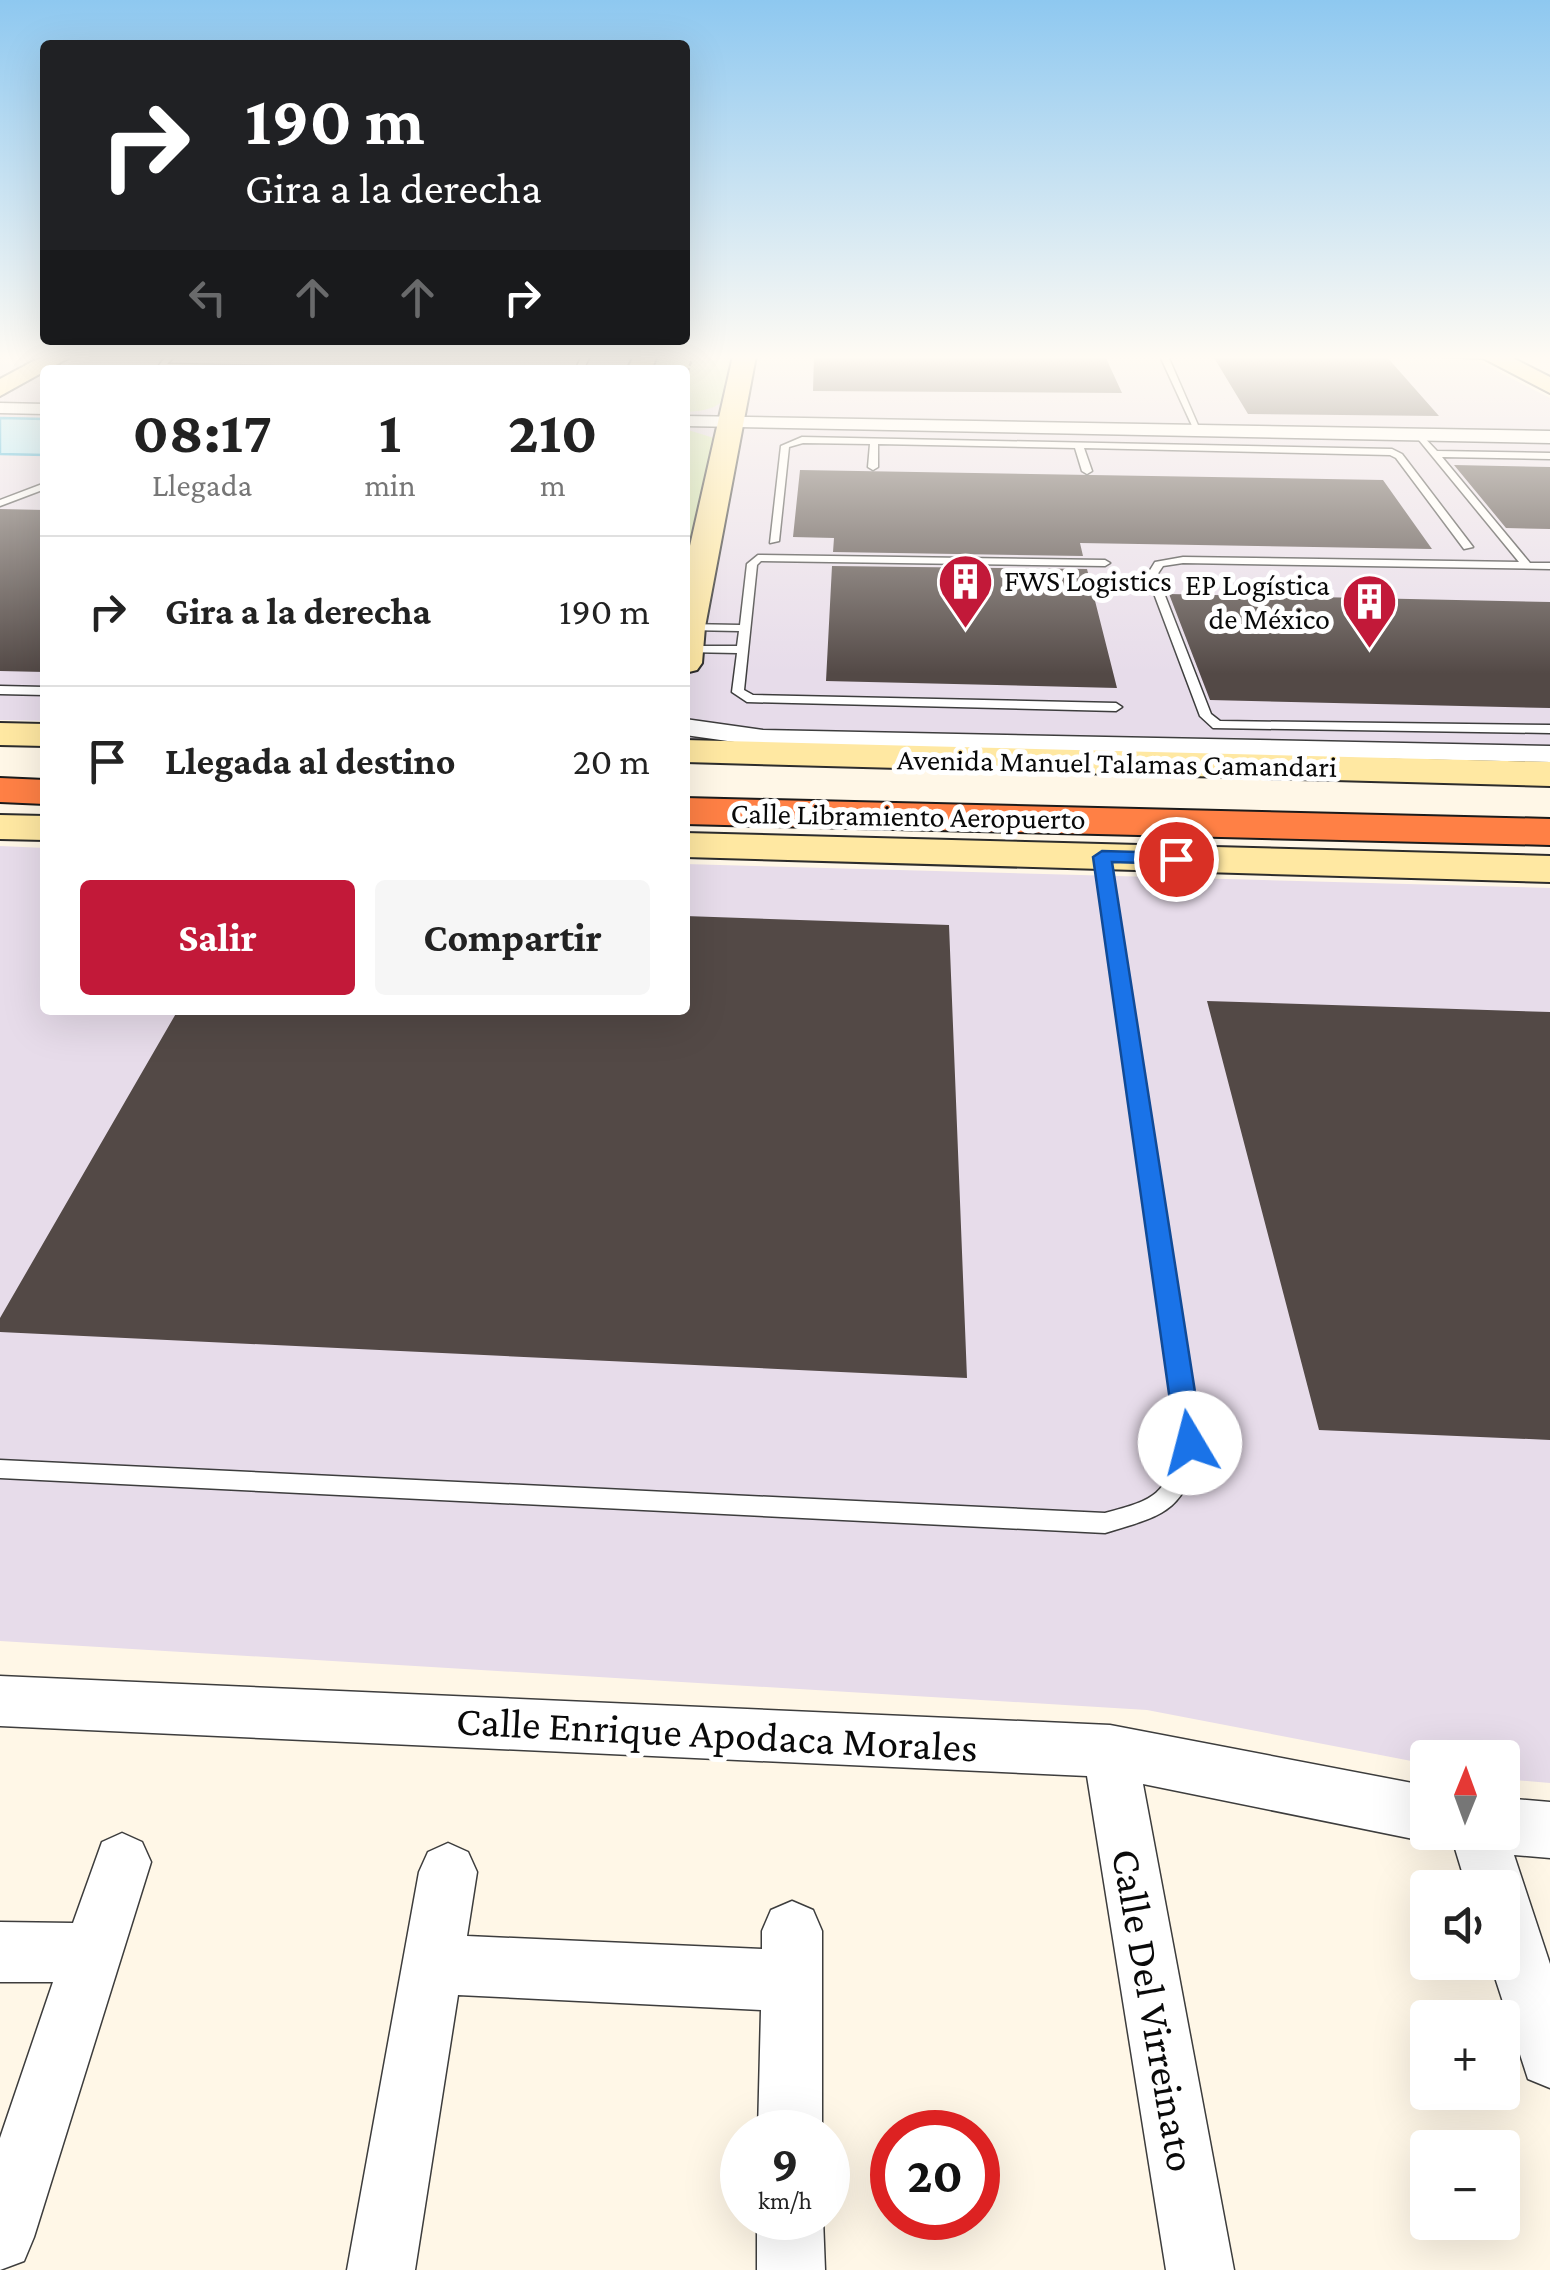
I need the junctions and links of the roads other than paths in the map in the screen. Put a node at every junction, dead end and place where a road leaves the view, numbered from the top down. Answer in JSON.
{"nodes":[{"id":1,"x":726,"y":462,"type":"edge"},
{"id":2,"x":783,"y":462,"type":"edge"},
{"id":3,"x":873,"y":462,"type":"edge"},
{"id":4,"x":1084,"y":462,"type":"edge"},
{"id":5,"x":1402,"y":462,"type":"edge"},
{"id":6,"x":1440,"y":462,"type":"edge"},
{"id":7,"x":873,"y":467,"type":"dead end"},
{"id":8,"x":1087,"y":471,"type":"dead end"},
{"id":9,"x":40,"y":488,"type":"edge"},
{"id":10,"x":0,"y":503,"type":"edge"},
{"id":11,"x":774,"y":541,"type":"dead end"},
{"id":12,"x":1468,"y":547,"type":"dead end"},
{"id":13,"x":1105,"y":563,"type":"dead end"},
{"id":14,"x":1526,"y":565,"type":"junction"},
{"id":15,"x":1550,"y":566,"type":"edge"},
{"id":16,"x":747,"y":628,"type":"junction"},
{"id":17,"x":690,"y":633,"type":"edge"},
{"id":18,"x":690,"y":646,"type":"edge"},
{"id":19,"x":690,"y":647,"type":"edge"},
{"id":20,"x":744,"y":650,"type":"junction"},
{"id":21,"x":0,"y":690,"type":"edge"},
{"id":22,"x":40,"y":691,"type":"edge"},
{"id":23,"x":1116,"y":708,"type":"dead end"},
{"id":24,"x":690,"y":728,"type":"edge"},
{"id":25,"x":1550,"y":730,"type":"edge"},
{"id":26,"x":0,"y":734,"type":"edge"},
{"id":27,"x":40,"y":735,"type":"edge"},
{"id":28,"x":856,"y":740,"type":"junction"},
{"id":29,"x":690,"y":751,"type":"edge"},
{"id":30,"x":1550,"y":754,"type":"edge"},
{"id":31,"x":0,"y":760,"type":"edge"},
{"id":32,"x":40,"y":761,"type":"edge"},
{"id":33,"x":1031,"y":761,"type":"junction"},
{"id":34,"x":1550,"y":774,"type":"edge"},
{"id":35,"x":690,"y":775,"type":"edge"},
{"id":36,"x":0,"y":790,"type":"edge"},
{"id":37,"x":40,"y":792,"type":"edge"},
{"id":38,"x":1550,"y":799,"type":"edge"},
{"id":39,"x":690,"y":810,"type":"edge"},
{"id":40,"x":874,"y":816,"type":"junction"},
{"id":41,"x":690,"y":826,"type":"edge"},
{"id":42,"x":0,"y":827,"type":"edge"},
{"id":43,"x":40,"y":828,"type":"edge"},
{"id":44,"x":1550,"y":832,"type":"edge"},
{"id":45,"x":690,"y":845,"type":"edge"},
{"id":46,"x":1102,"y":857,"type":"junction"},
{"id":47,"x":1550,"y":869,"type":"edge"},
{"id":48,"x":0,"y":1469,"type":"edge"},
{"id":49,"x":0,"y":1702,"type":"edge"},
{"id":50,"x":1110,"y":1751,"type":"junction"},
{"id":51,"x":1410,"y":1810,"type":"edge"},
{"id":52,"x":1520,"y":1828,"type":"edge"},
{"id":53,"x":1550,"y":1830,"type":"edge"},
{"id":54,"x":122,"y":1862,"type":"dead end"},
{"id":55,"x":448,"y":1872,"type":"dead end"},
{"id":56,"x":0,"y":1952,"type":"edge"},
{"id":57,"x":93,"y":1953,"type":"junction"},
{"id":58,"x":434,"y":1964,"type":"junction"},
{"id":59,"x":1520,"y":1964,"type":"edge"},
{"id":60,"x":1550,"y":2057,"type":"edge"},
{"id":61,"x":790,"y":2110,"type":"edge"},
{"id":62,"x":0,"y":2237,"type":"edge"},
{"id":63,"x":790,"y":2240,"type":"edge"},
{"id":64,"x":381,"y":2270,"type":"edge"},
{"id":65,"x":790,"y":2270,"type":"edge"},
{"id":66,"x":1200,"y":2270,"type":"edge"}],
"edges":[{"from":1,"to":17,"type":"main road"},
{"from":2,"to":11,"type":"lane"},
{"from":3,"to":7,"type":"lane"},
{"from":4,"to":8,"type":"lane"},
{"from":5,"to":12,"type":"lane"},
{"from":6,"to":14,"type":"lane"},
{"from":9,"to":10,"type":"lane"},
{"from":13,"to":16,"type":"lane"},
{"from":14,"to":15,"type":"lane"},
{"from":14,"to":25,"type":"lane"},
{"from":16,"to":18,"type":"lane"},
{"from":16,"to":20,"type":"lane"},
{"from":19,"to":20,"type":"lane"},
{"from":20,"to":23,"type":"lane"},
{"from":21,"to":22,"type":"lane"},
{"from":24,"to":28,"type":"street"},
{"from":26,"to":27,"type":"main road"},
{"from":28,"to":30,"type":"street"},
{"from":28,"to":33,"type":"main road"},
{"from":29,"to":33,"type":"main road","name":"Avenida Manuel Talamas Camandari"},
{"from":31,"to":32,"type":"highway"},
{"from":33,"to":34,"type":"main road","name":"Avenida Manuel Talamas Camandari"},
{"from":35,"to":38,"type":"highway","name":"Calle Libramiento Aeropuerto"},
{"from":36,"to":37,"type":"highway"},
{"from":39,"to":40,"type":"highway","name":"Calle Libramiento Aeropuerto"},
{"from":40,"to":41,"type":"highway"},
{"from":40,"to":44,"type":"highway","name":"Calle Libramiento Aeropuerto"},
{"from":42,"to":43,"type":"main road"},
{"from":45,"to":46,"type":"main road"},
{"from":46,"to":47,"type":"main road"},
{"from":46,"to":48,"type":"lane"},
{"from":49,"to":50,"type":"street","name":"Calle Enrique Apodaca Morales"},
{"from":50,"to":51,"type":"street","name":"Calle Enrique Apodaca Morales"},
{"from":50,"to":66,"type":"street","name":"Calle Del Virreinato"},
{"from":52,"to":53,"type":"street"},
{"from":54,"to":57,"type":"street"},
{"from":55,"to":58,"type":"street"},
{"from":56,"to":57,"type":"street"},
{"from":57,"to":62,"type":"street"},
{"from":58,"to":61,"type":"street"},
{"from":58,"to":64,"type":"street"},
{"from":59,"to":60,"type":"street"},
{"from":63,"to":65,"type":"street"}]}
